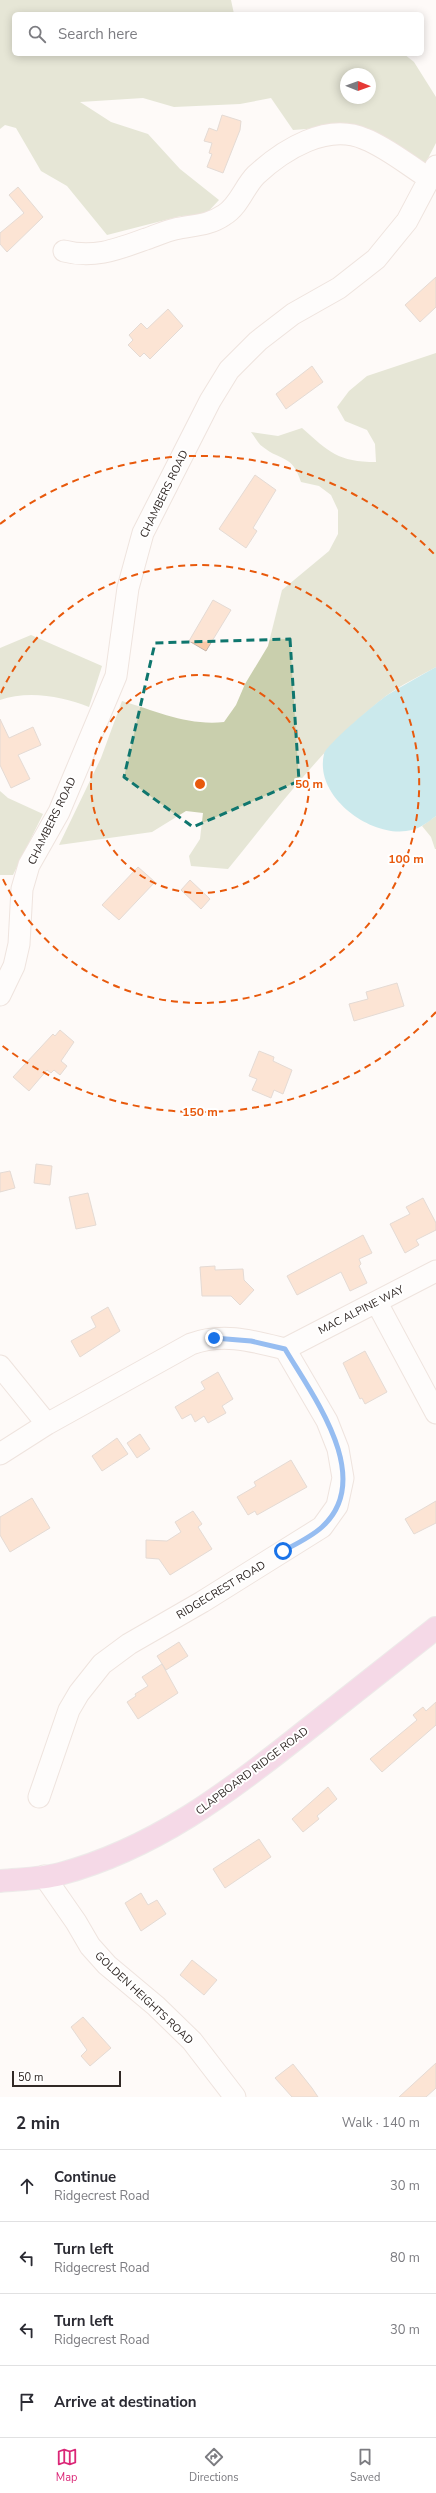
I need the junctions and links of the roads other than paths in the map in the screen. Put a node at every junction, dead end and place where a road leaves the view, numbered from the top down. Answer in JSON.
{"nodes":[{"id":1,"x":433,"y":172,"type":"edge"},
{"id":2,"x":64,"y":251,"type":"dead end"},
{"id":3,"x":0,"y":995,"type":"edge"},
{"id":4,"x":436,"y":1272,"type":"edge"},
{"id":5,"x":377,"y":1303,"type":"junction"},
{"id":6,"x":285,"y":1349,"type":"junction"},
{"id":7,"x":0,"y":1366,"type":"edge"},
{"id":8,"x":436,"y":1413,"type":"edge"},
{"id":9,"x":47,"y":1424,"type":"junction"},
{"id":10,"x":0,"y":1454,"type":"edge"},
{"id":11,"x":436,"y":1628,"type":"edge"},
{"id":12,"x":39,"y":1797,"type":"dead end"},
{"id":13,"x":44,"y":1876,"type":"junction"},
{"id":14,"x":0,"y":1881,"type":"edge"},
{"id":15,"x":235,"y":2097,"type":"edge"}],
"edges":[{"from":1,"to":2,"type":"street"},
{"from":1,"to":3,"type":"street","name":"CHAMBERS ROAD"},
{"from":4,"to":5,"type":"street","name":"MAC ALPINE WAY"},
{"from":5,"to":6,"type":"street","name":"MAC ALPINE WAY"},
{"from":5,"to":8,"type":"street"},
{"from":6,"to":9,"type":"street"},
{"from":6,"to":12,"type":"street","name":"RIDGECREST ROAD"},
{"from":7,"to":9,"type":"street"},
{"from":9,"to":10,"type":"street"},
{"from":11,"to":13,"type":"main road","name":"CLAPBOARD RIDGE ROAD"},
{"from":13,"to":14,"type":"main road","name":"CLAPBOARD RIDGE ROAD"},
{"from":13,"to":15,"type":"street","name":"GOLDEN HEIGHTS ROAD"}]}
